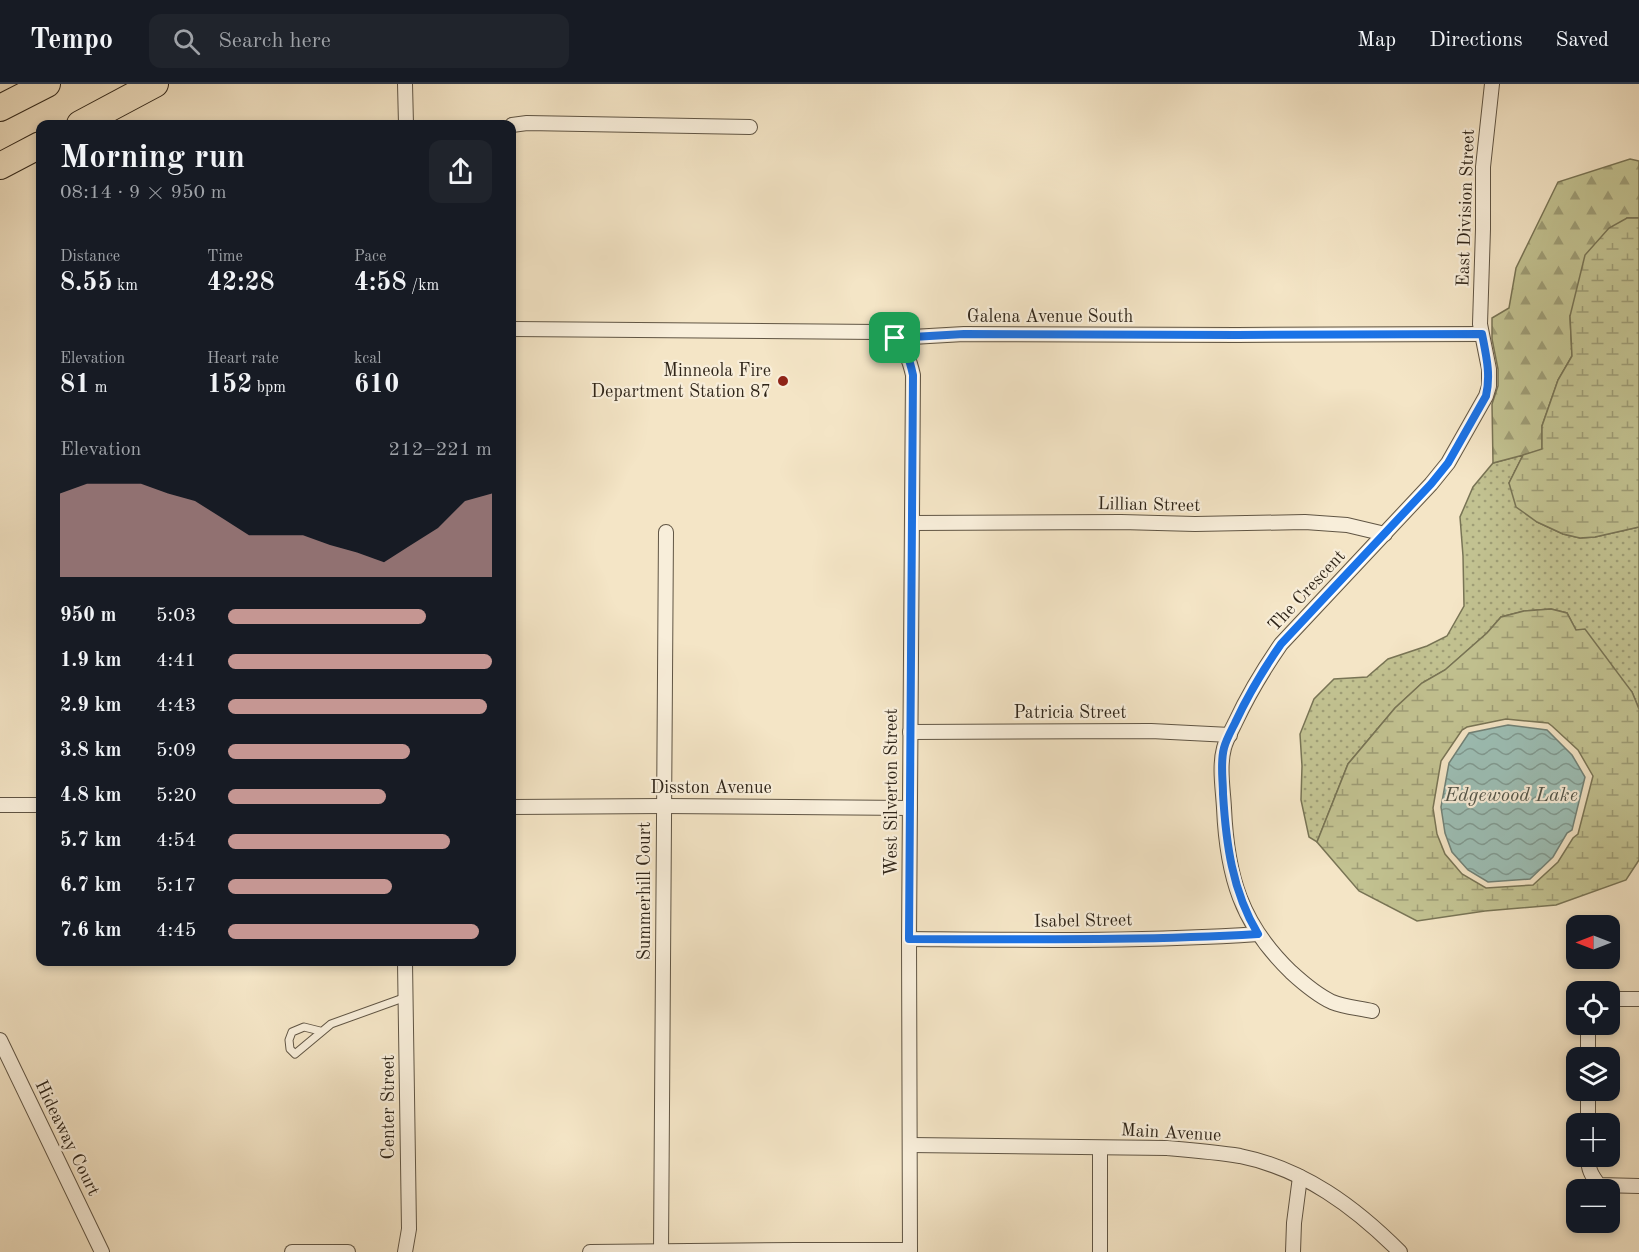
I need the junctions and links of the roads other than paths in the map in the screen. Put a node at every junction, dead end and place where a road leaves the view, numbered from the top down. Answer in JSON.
{"nodes":[{"id":1,"x":155,"y":84,"type":"edge"},
{"id":2,"x":405,"y":84,"type":"edge"},
{"id":3,"x":1492,"y":84,"type":"edge"},
{"id":4,"x":39,"y":88,"type":"edge"},
{"id":5,"x":0,"y":108,"type":"edge"},
{"id":6,"x":88,"y":120,"type":"edge"},
{"id":7,"x":406,"y":120,"type":"edge"},
{"id":8,"x":516,"y":124,"type":"edge"},
{"id":9,"x":750,"y":127,"type":"dead end"},
{"id":10,"x":36,"y":147,"type":"edge"},
{"id":11,"x":4,"y":164,"type":"edge"},
{"id":12,"x":516,"y":329,"type":"edge"},
{"id":13,"x":1482,"y":334,"type":"junction"},
{"id":14,"x":895,"y":338,"type":"junction"},
{"id":15,"x":912,"y":522,"type":"junction"},
{"id":16,"x":666,"y":532,"type":"dead end"},
{"id":17,"x":1385,"y":534,"type":"junction"},
{"id":18,"x":910,"y":732,"type":"junction"},
{"id":19,"x":1230,"y":735,"type":"junction"},
{"id":20,"x":0,"y":805,"type":"edge"},
{"id":21,"x":36,"y":805,"type":"edge"},
{"id":22,"x":664,"y":806,"type":"junction"},
{"id":23,"x":516,"y":807,"type":"edge"},
{"id":24,"x":910,"y":808,"type":"junction"},
{"id":25,"x":1258,"y":934,"type":"junction"},
{"id":26,"x":909,"y":939,"type":"junction"},
{"id":27,"x":405,"y":966,"type":"edge"},
{"id":28,"x":406,"y":997,"type":"junction"},
{"id":29,"x":1620,"y":999,"type":"edge"},
{"id":30,"x":1639,"y":999,"type":"edge"},
{"id":31,"x":1372,"y":1011,"type":"dead end"},
{"id":32,"x":320,"y":1032,"type":"junction"},
{"id":33,"x":0,"y":1040,"type":"edge"},
{"id":34,"x":910,"y":1145,"type":"junction"},
{"id":35,"x":1100,"y":1148,"type":"junction"},
{"id":36,"x":1588,"y":1167,"type":"edge"},
{"id":37,"x":1300,"y":1177,"type":"junction"},
{"id":38,"x":1639,"y":1186,"type":"edge"},
{"id":39,"x":661,"y":1251,"type":"edge"},
{"id":40,"x":910,"y":1251,"type":"edge"},
{"id":41,"x":102,"y":1252,"type":"edge"},
{"id":42,"x":292,"y":1252,"type":"edge"},
{"id":43,"x":348,"y":1252,"type":"edge"},
{"id":44,"x":405,"y":1252,"type":"edge"},
{"id":45,"x":591,"y":1252,"type":"edge"},
{"id":46,"x":1100,"y":1252,"type":"edge"},
{"id":47,"x":1293,"y":1252,"type":"edge"},
{"id":48,"x":1400,"y":1252,"type":"edge"}],
"edges":[{"from":1,"to":6,"type":"highway"},
{"from":2,"to":7,"type":"street"},
{"from":3,"to":13,"type":"street","name":"East Division Street"},
{"from":4,"to":5,"type":"highway"},
{"from":8,"to":9,"type":"street"},
{"from":10,"to":11,"type":"highway"},
{"from":12,"to":14,"type":"street","name":"Galena Avenue South"},
{"from":13,"to":14,"type":"street","name":"Galena Avenue South"},
{"from":13,"to":17,"type":"street","name":"The Crescent"},
{"from":14,"to":15,"type":"street","name":"West Silverton Street"},
{"from":15,"to":17,"type":"street","name":"Lillian Street"},
{"from":15,"to":18,"type":"street","name":"West Silverton Street"},
{"from":16,"to":22,"type":"street","name":"Summerhill Court"},
{"from":17,"to":19,"type":"street","name":"The Crescent"},
{"from":18,"to":19,"type":"street","name":"Patricia Street"},
{"from":18,"to":24,"type":"street","name":"West Silverton Street"},
{"from":19,"to":25,"type":"street","name":"The Crescent"},
{"from":20,"to":21,"type":"street"},
{"from":22,"to":23,"type":"street","name":"Disston Avenue"},
{"from":22,"to":24,"type":"street","name":"Disston Avenue"},
{"from":22,"to":39,"type":"street","name":"Summerhill Court"},
{"from":24,"to":26,"type":"street","name":"West Silverton Street"},
{"from":25,"to":26,"type":"street","name":"Isabel Street"},
{"from":25,"to":31,"type":"street","name":"The Crescent"},
{"from":26,"to":34,"type":"street","name":"West Silverton Street"},
{"from":27,"to":28,"type":"street","name":"Center Street"},
{"from":28,"to":32,"type":"lane"},
{"from":28,"to":44,"type":"street","name":"Center Street"},
{"from":29,"to":30,"type":"street"},
{"from":32,"to":32,"type":"lane"},
{"from":33,"to":41,"type":"street","name":"Hideaway Court"},
{"from":34,"to":35,"type":"street","name":"Main Avenue"},
{"from":34,"to":40,"type":"street","name":"West Silverton Street"},
{"from":35,"to":37,"type":"street","name":"Main Avenue"},
{"from":35,"to":46,"type":"street"},
{"from":36,"to":38,"type":"street"},
{"from":37,"to":47,"type":"street"},
{"from":37,"to":48,"type":"street","name":"Main Avenue"},
{"from":39,"to":40,"type":"street"},
{"from":39,"to":45,"type":"street"},
{"from":42,"to":43,"type":"street"}]}
